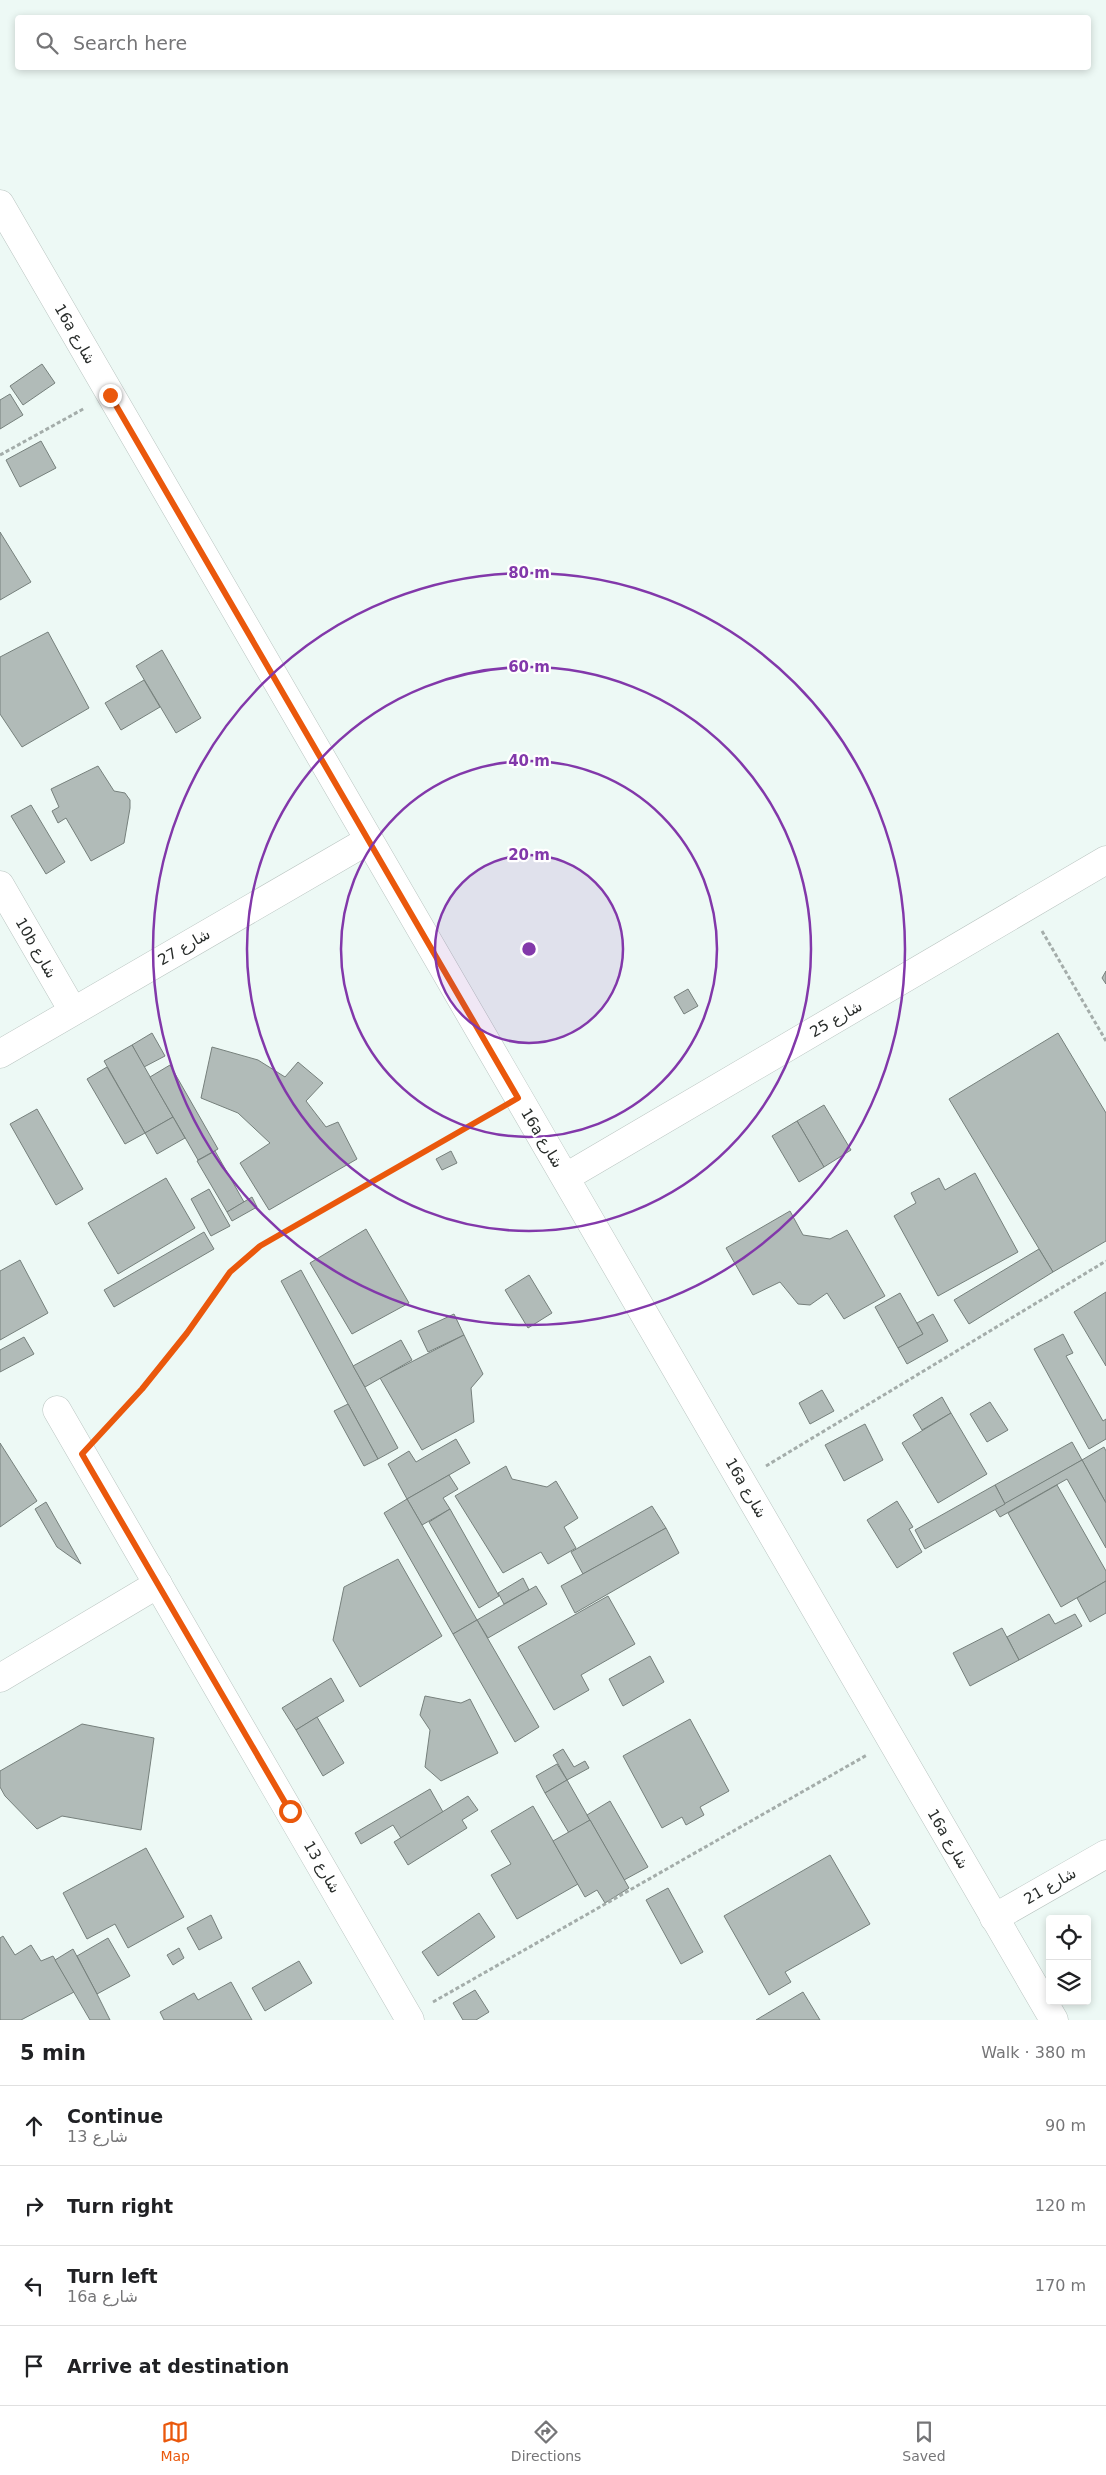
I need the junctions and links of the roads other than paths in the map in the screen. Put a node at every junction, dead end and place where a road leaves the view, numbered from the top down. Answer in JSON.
{"nodes":[{"id":1,"x":0,"y":204,"type":"edge"},
{"id":2,"x":367,"y":841,"type":"junction"},
{"id":3,"x":1106,"y":860,"type":"edge"},
{"id":4,"x":0,"y":885,"type":"edge"},
{"id":5,"x":73,"y":1011,"type":"junction"},
{"id":6,"x":0,"y":1054,"type":"edge"},
{"id":7,"x":566,"y":1177,"type":"junction"},
{"id":8,"x":57,"y":1410,"type":"dead end"},
{"id":9,"x":158,"y":1584,"type":"junction"},
{"id":10,"x":0,"y":1678,"type":"edge"},
{"id":11,"x":1106,"y":1854,"type":"edge"},
{"id":12,"x":994,"y":1918,"type":"junction"},
{"id":13,"x":409,"y":2018,"type":"edge"},
{"id":14,"x":1054,"y":2020,"type":"edge"}],
"edges":[{"from":1,"to":2,"type":"street","name":"16a شارع"},
{"from":2,"to":5,"type":"street","name":"شارع 27"},
{"from":2,"to":7,"type":"street","name":"16a شارع"},
{"from":3,"to":7,"type":"street","name":"شارع 25"},
{"from":4,"to":5,"type":"street","name":"10b شارع"},
{"from":5,"to":6,"type":"street","name":"شارع 27"},
{"from":7,"to":12,"type":"street","name":"16a شارع"},
{"from":8,"to":9,"type":"street","name":"شارع 13"},
{"from":9,"to":10,"type":"street"},
{"from":9,"to":13,"type":"street","name":"شارع 13"},
{"from":11,"to":12,"type":"street","name":"شارع 21"},
{"from":12,"to":14,"type":"street","name":"16a شارع"}]}
